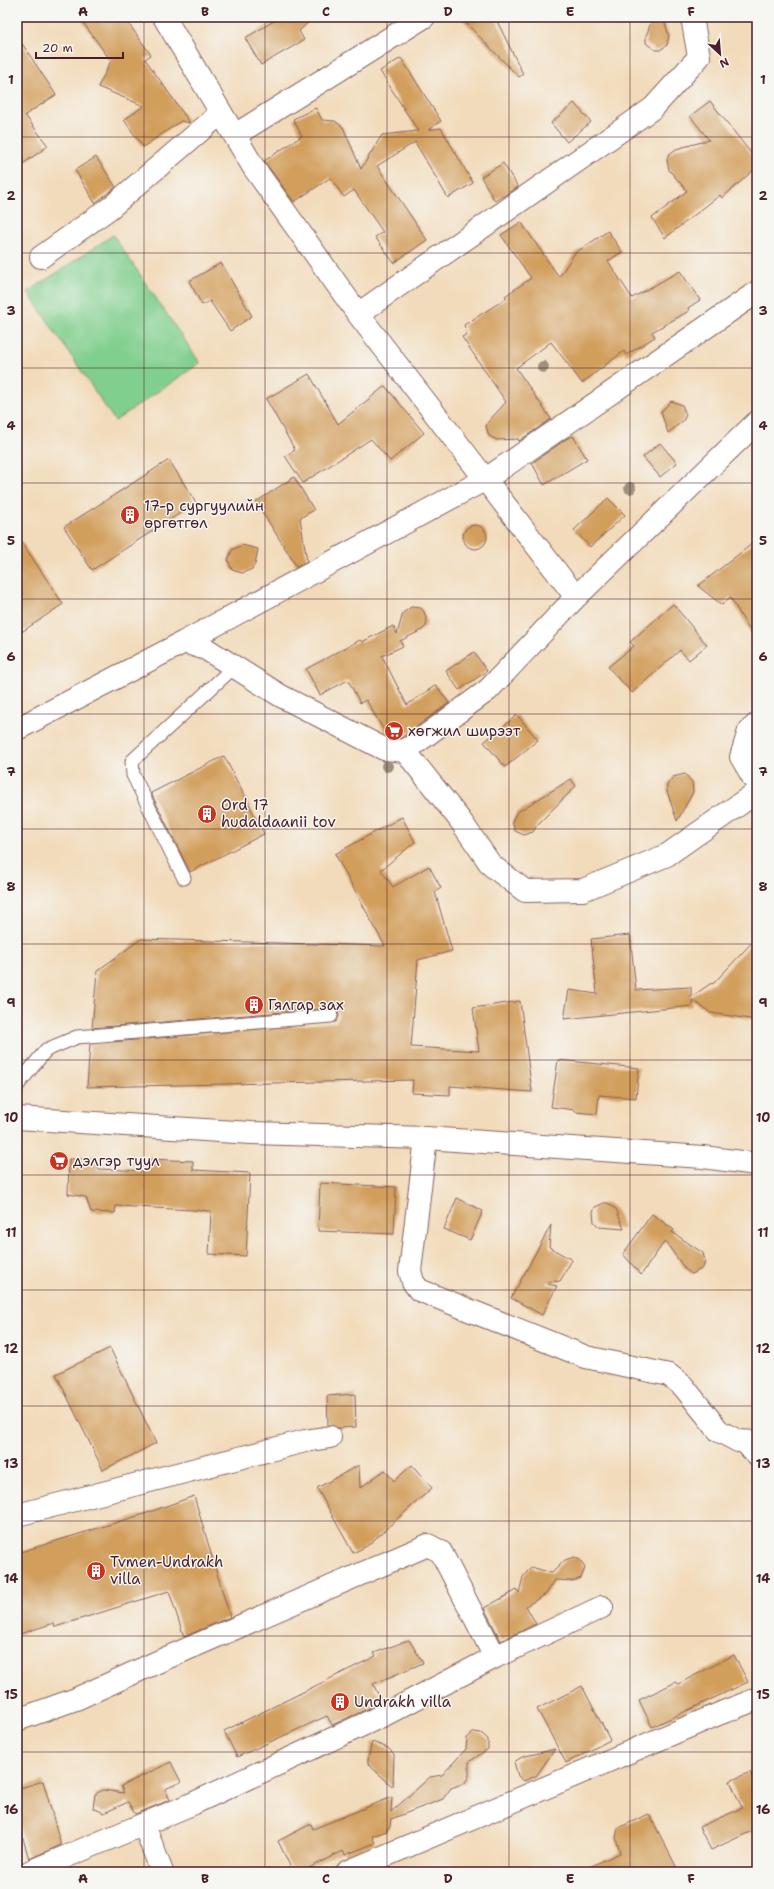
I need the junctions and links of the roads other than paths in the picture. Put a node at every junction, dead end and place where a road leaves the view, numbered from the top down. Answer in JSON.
{"nodes":[{"id":1,"x":164,"y":17,"type":"edge"},
{"id":2,"x":424,"y":17,"type":"edge"},
{"id":3,"x":692,"y":17,"type":"edge"},
{"id":4,"x":221,"y":113,"type":"junction"},
{"id":5,"x":235,"y":135,"type":"junction"},
{"id":6,"x":41,"y":257,"type":"dead end"},
{"id":7,"x":757,"y":292,"type":"edge"},
{"id":8,"x":358,"y":314,"type":"junction"},
{"id":9,"x":757,"y":422,"type":"edge"},
{"id":10,"x":486,"y":479,"type":"junction"},
{"id":11,"x":576,"y":597,"type":"junction"},
{"id":12,"x":184,"y":642,"type":"junction"},
{"id":13,"x":234,"y":667,"type":"junction"},
{"id":14,"x":757,"y":724,"type":"edge"},
{"id":15,"x":17,"y":729,"type":"edge"},
{"id":16,"x":405,"y":751,"type":"junction"},
{"id":17,"x":757,"y":784,"type":"edge"},
{"id":18,"x":757,"y":792,"type":"edge"},
{"id":19,"x":184,"y":878,"type":"dead end"},
{"id":20,"x":331,"y":1016,"type":"dead end"},
{"id":21,"x":17,"y":1086,"type":"edge"},
{"id":22,"x":17,"y":1118,"type":"edge"},
{"id":23,"x":426,"y":1138,"type":"junction"},
{"id":24,"x":757,"y":1164,"type":"edge"},
{"id":25,"x":330,"y":1437,"type":"dead end"},
{"id":26,"x":748,"y":1442,"type":"edge"},
{"id":27,"x":757,"y":1462,"type":"edge"},
{"id":28,"x":17,"y":1515,"type":"edge"},
{"id":29,"x":602,"y":1607,"type":"dead end"},
{"id":30,"x":495,"y":1657,"type":"junction"},
{"id":31,"x":757,"y":1699,"type":"edge"},
{"id":32,"x":17,"y":1720,"type":"edge"},
{"id":33,"x":144,"y":1825,"type":"junction"},
{"id":34,"x":29,"y":1872,"type":"edge"},
{"id":35,"x":162,"y":1872,"type":"edge"},
{"id":36,"x":347,"y":1872,"type":"edge"}],
"edges":[{"from":1,"to":4,"type":"street"},
{"from":2,"to":5,"type":"street"},
{"from":3,"to":8,"type":"street"},
{"from":4,"to":5,"type":"street"},
{"from":4,"to":6,"type":"street"},
{"from":5,"to":8,"type":"street"},
{"from":7,"to":10,"type":"street"},
{"from":8,"to":10,"type":"street"},
{"from":9,"to":11,"type":"street"},
{"from":10,"to":11,"type":"street"},
{"from":10,"to":12,"type":"street"},
{"from":11,"to":16,"type":"street"},
{"from":12,"to":13,"type":"street"},
{"from":12,"to":15,"type":"street"},
{"from":13,"to":16,"type":"street"},
{"from":13,"to":19,"type":"lane"},
{"from":14,"to":17,"type":"street"},
{"from":16,"to":18,"type":"street"},
{"from":20,"to":21,"type":"lane"},
{"from":22,"to":23,"type":"street"},
{"from":23,"to":24,"type":"street"},
{"from":23,"to":26,"type":"street"},
{"from":25,"to":28,"type":"street"},
{"from":26,"to":27,"type":"lane"},
{"from":29,"to":30,"type":"street"},
{"from":30,"to":32,"type":"street"},
{"from":30,"to":33,"type":"street"},
{"from":31,"to":36,"type":"street"},
{"from":33,"to":34,"type":"street"},
{"from":33,"to":35,"type":"street"}]}
